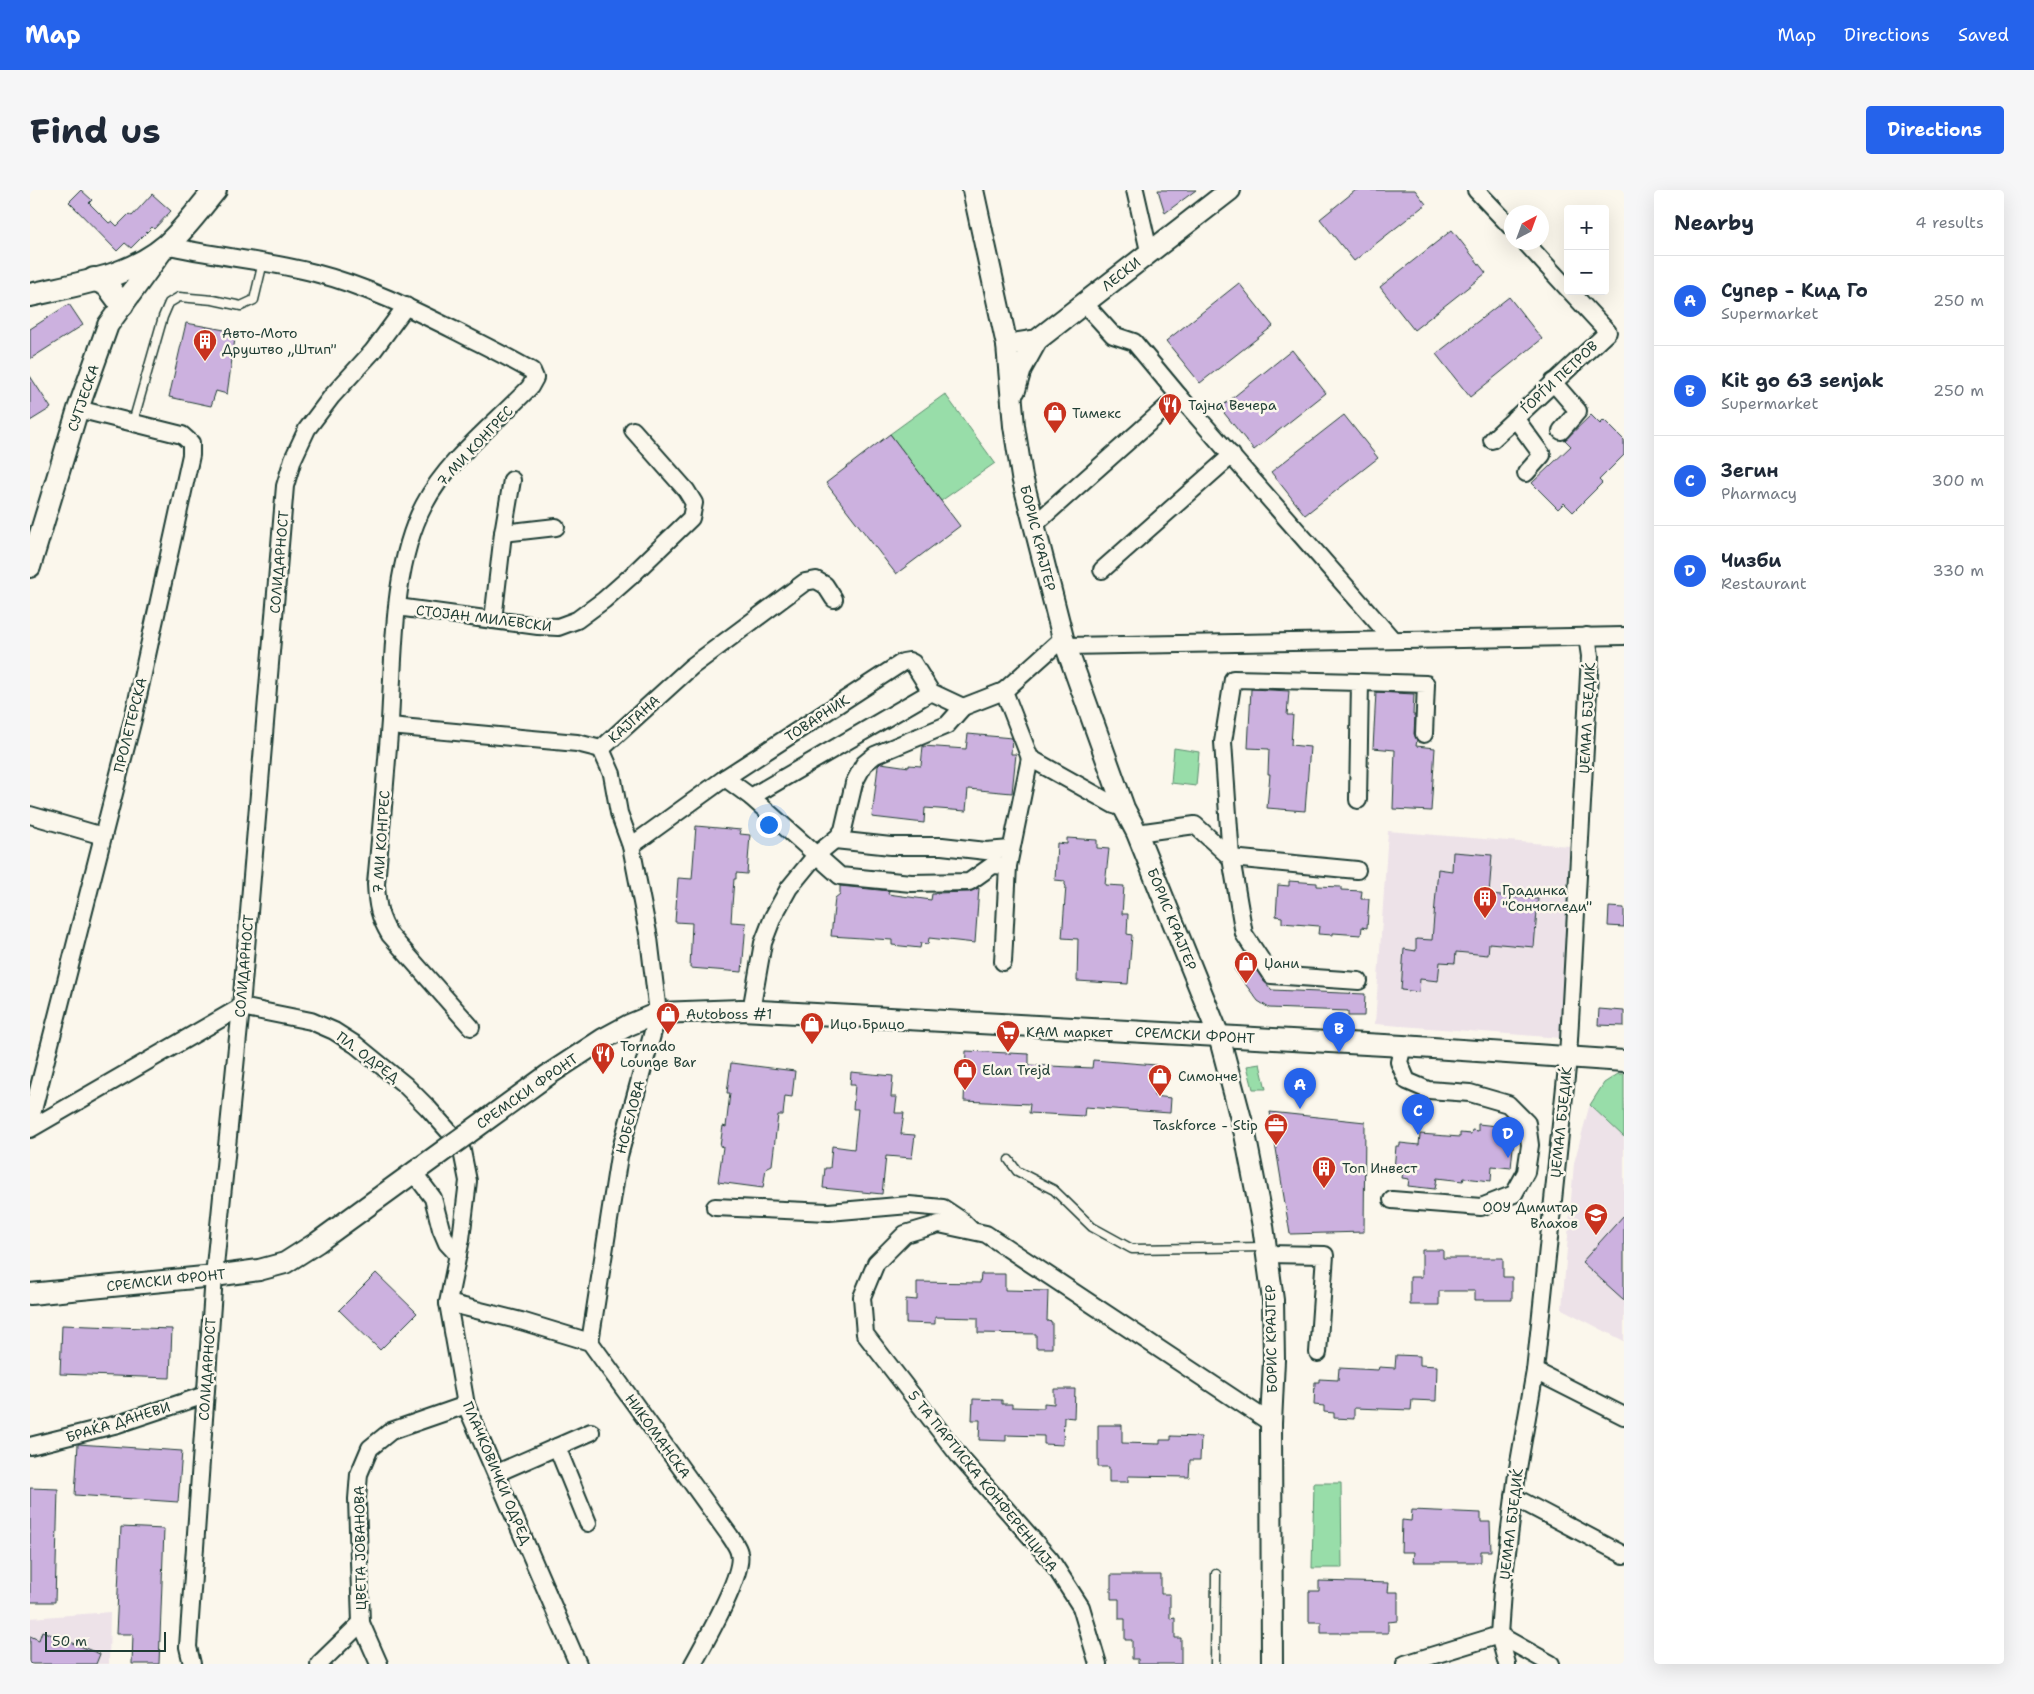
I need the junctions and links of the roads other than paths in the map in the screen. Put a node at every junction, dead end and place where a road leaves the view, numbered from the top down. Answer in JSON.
{"nodes":[{"id":1,"x":215,"y":190,"type":"edge"},
{"id":2,"x":972,"y":190,"type":"edge"},
{"id":3,"x":1136,"y":190,"type":"edge"},
{"id":4,"x":1230,"y":190,"type":"edge"},
{"id":5,"x":1476,"y":190,"type":"edge"},
{"id":6,"x":1504,"y":220,"type":"edge"},
{"id":7,"x":166,"y":245,"type":"junction"},
{"id":8,"x":1532,"y":250,"type":"edge"},
{"id":9,"x":1149,"y":251,"type":"junction"},
{"id":10,"x":263,"y":262,"type":"junction"},
{"id":11,"x":94,"y":279,"type":"junction"},
{"id":12,"x":1564,"y":285,"type":"edge"},
{"id":13,"x":30,"y":295,"type":"edge"},
{"id":14,"x":997,"y":295,"type":"junction"},
{"id":15,"x":1574,"y":295,"type":"edge"},
{"id":16,"x":1084,"y":303,"type":"junction"},
{"id":17,"x":122,"y":305,"type":"junction"},
{"id":18,"x":406,"y":306,"type":"junction"},
{"id":19,"x":1042,"y":335,"type":"junction"},
{"id":20,"x":1006,"y":344,"type":"junction"},
{"id":21,"x":1554,"y":382,"type":"junction"},
{"id":22,"x":1178,"y":396,"type":"junction"},
{"id":23,"x":1012,"y":398,"type":"junction"},
{"id":24,"x":78,"y":409,"type":"junction"},
{"id":25,"x":1515,"y":418,"type":"junction"},
{"id":26,"x":133,"y":422,"type":"junction"},
{"id":27,"x":633,"y":430,"type":"dead end"},
{"id":28,"x":1561,"y":432,"type":"dead end"},
{"id":29,"x":1492,"y":440,"type":"dead end"},
{"id":30,"x":1232,"y":455,"type":"junction"},
{"id":31,"x":1526,"y":472,"type":"dead end"},
{"id":32,"x":512,"y":480,"type":"dead end"},
{"id":33,"x":1034,"y":525,"type":"junction"},
{"id":34,"x":556,"y":527,"type":"dead end"},
{"id":35,"x":503,"y":533,"type":"junction"},
{"id":36,"x":30,"y":566,"type":"edge"},
{"id":37,"x":1102,"y":570,"type":"dead end"},
{"id":38,"x":834,"y":599,"type":"dead end"},
{"id":39,"x":397,"y":607,"type":"junction"},
{"id":40,"x":494,"y":620,"type":"junction"},
{"id":41,"x":1587,"y":636,"type":"junction"},
{"id":42,"x":1624,"y":636,"type":"edge"},
{"id":43,"x":1392,"y":639,"type":"junction"},
{"id":44,"x":1064,"y":642,"type":"junction"},
{"id":45,"x":1360,"y":682,"type":"junction"},
{"id":46,"x":931,"y":692,"type":"junction"},
{"id":47,"x":997,"y":694,"type":"junction"},
{"id":48,"x":962,"y":707,"type":"junction"},
{"id":49,"x":390,"y":726,"type":"junction"},
{"id":50,"x":1424,"y":734,"type":"dead end"},
{"id":51,"x":601,"y":749,"type":"junction"},
{"id":52,"x":1030,"y":758,"type":"junction"},
{"id":53,"x":725,"y":778,"type":"junction"},
{"id":54,"x":750,"y":797,"type":"junction"},
{"id":55,"x":1358,"y":800,"type":"dead end"},
{"id":56,"x":1124,"y":808,"type":"junction"},
{"id":57,"x":30,"y":815,"type":"edge"},
{"id":58,"x":1137,"y":833,"type":"junction"},
{"id":59,"x":103,"y":836,"type":"junction"},
{"id":60,"x":834,"y":840,"type":"junction"},
{"id":61,"x":631,"y":846,"type":"junction"},
{"id":62,"x":1012,"y":849,"type":"junction"},
{"id":63,"x":816,"y":855,"type":"junction"},
{"id":64,"x":1231,"y":858,"type":"junction"},
{"id":65,"x":1008,"y":866,"type":"junction"},
{"id":66,"x":1357,"y":870,"type":"dead end"},
{"id":67,"x":1003,"y":962,"type":"dead end"},
{"id":68,"x":1359,"y":981,"type":"dead end"},
{"id":69,"x":241,"y":1006,"type":"junction"},
{"id":70,"x":751,"y":1011,"type":"junction"},
{"id":71,"x":658,"y":1013,"type":"junction"},
{"id":72,"x":471,"y":1027,"type":"dead end"},
{"id":73,"x":1219,"y":1036,"type":"junction"},
{"id":74,"x":1403,"y":1046,"type":"junction"},
{"id":75,"x":1568,"y":1058,"type":"junction"},
{"id":76,"x":1624,"y":1061,"type":"edge"},
{"id":77,"x":428,"y":1108,"type":"joint"},
{"id":78,"x":30,"y":1122,"type":"edge"},
{"id":79,"x":30,"y":1129,"type":"edge"},
{"id":80,"x":1009,"y":1160,"type":"dead end"},
{"id":81,"x":414,"y":1173,"type":"junction"},
{"id":82,"x":1392,"y":1200,"type":"dead end"},
{"id":83,"x":715,"y":1207,"type":"dead end"},
{"id":84,"x":972,"y":1231,"type":"junction"},
{"id":85,"x":1266,"y":1251,"type":"junction"},
{"id":86,"x":458,"y":1255,"type":"junction"},
{"id":87,"x":214,"y":1276,"type":"junction"},
{"id":88,"x":30,"y":1294,"type":"edge"},
{"id":89,"x":448,"y":1303,"type":"junction"},
{"id":90,"x":590,"y":1342,"type":"junction"},
{"id":91,"x":1318,"y":1353,"type":"dead end"},
{"id":92,"x":1535,"y":1371,"type":"junction"},
{"id":93,"x":205,"y":1395,"type":"junction"},
{"id":94,"x":466,"y":1405,"type":"junction"},
{"id":95,"x":1624,"y":1416,"type":"edge"},
{"id":96,"x":1271,"y":1423,"type":"junction"},
{"id":97,"x":592,"y":1432,"type":"dead end"},
{"id":98,"x":30,"y":1446,"type":"edge"},
{"id":99,"x":557,"y":1447,"type":"junction"},
{"id":100,"x":497,"y":1474,"type":"junction"},
{"id":101,"x":1514,"y":1497,"type":"junction"},
{"id":102,"x":588,"y":1523,"type":"dead end"},
{"id":103,"x":1624,"y":1555,"type":"edge"},
{"id":104,"x":1216,"y":1574,"type":"dead end"},
{"id":105,"x":361,"y":1623,"type":"junction"},
{"id":106,"x":1499,"y":1635,"type":"junction"},
{"id":107,"x":192,"y":1664,"type":"edge"},
{"id":108,"x":319,"y":1664,"type":"edge"},
{"id":109,"x":379,"y":1664,"type":"edge"},
{"id":110,"x":578,"y":1664,"type":"edge"},
{"id":111,"x":693,"y":1664,"type":"edge"},
{"id":112,"x":1098,"y":1664,"type":"edge"},
{"id":113,"x":1215,"y":1664,"type":"edge"},
{"id":114,"x":1272,"y":1664,"type":"edge"},
{"id":115,"x":1405,"y":1664,"type":"edge"},
{"id":116,"x":1507,"y":1664,"type":"edge"},
{"id":117,"x":1551,"y":1664,"type":"edge"}],
"edges":[{"from":1,"to":7,"type":"main road"},
{"from":2,"to":14,"type":"street","name":"БОРИС КРАЈГЕР"},
{"from":3,"to":9,"type":"street"},
{"from":4,"to":9,"type":"street","name":"ЛЕСКИ"},
{"from":5,"to":6,"type":"street"},
{"from":7,"to":10,"type":"street","name":"7 МИ КОНГРЕС"},
{"from":7,"to":11,"type":"main road"},
{"from":7,"to":17,"type":"street","name":"СУТЈЕСКА"},
{"from":8,"to":12,"type":"street","name":"ЃОРЃИ ПЕТРОВ"},
{"from":9,"to":16,"type":"street","name":"ЛЕСКИ"},
{"from":10,"to":18,"type":"street","name":"7 МИ КОНГРЕС"},
{"from":10,"to":26,"type":"lane"},
{"from":11,"to":13,"type":"main road"},
{"from":11,"to":17,"type":"main road"},
{"from":14,"to":19,"type":"street"},
{"from":14,"to":20,"type":"street","name":"БОРИС КРАЈГЕР"},
{"from":15,"to":21,"type":"street","name":"ЃОРЃИ ПЕТРОВ"},
{"from":16,"to":19,"type":"street","name":"ЛЕСКИ"},
{"from":16,"to":22,"type":"street"},
{"from":17,"to":24,"type":"street","name":"СУТЈЕСКА"},
{"from":18,"to":39,"type":"street","name":"7 МИ КОНГРЕС"},
{"from":18,"to":69,"type":"street","name":"СОЛИДАРНОСТ"},
{"from":19,"to":20,"type":"street","name":"ЛЕСКИ"},
{"from":19,"to":23,"type":"street"},
{"from":20,"to":23,"type":"street","name":"БОРИС КРАЈГЕР"},
{"from":21,"to":25,"type":"street","name":"ЃОРЃИ ПЕТРОВ"},
{"from":21,"to":28,"type":"street"},
{"from":22,"to":30,"type":"street"},
{"from":22,"to":33,"type":"street"},
{"from":23,"to":33,"type":"street","name":"БОРИС КРАЈГЕР"},
{"from":24,"to":26,"type":"street","name":"ПРОЛЕТЕРСКА"},
{"from":24,"to":36,"type":"street","name":"СУТЈЕСКА"},
{"from":25,"to":29,"type":"street","name":"ЃОРЃИ ПЕТРОВ"},
{"from":25,"to":31,"type":"street"},
{"from":26,"to":59,"type":"street","name":"ПРОЛЕТЕРСКА"},
{"from":27,"to":40,"type":"street","name":"СТОЈАН МИЛЕВСКИ"},
{"from":30,"to":37,"type":"street"},
{"from":30,"to":43,"type":"street"},
{"from":32,"to":35,"type":"street"},
{"from":33,"to":44,"type":"street","name":"БОРИС КРАЈГЕР"},
{"from":34,"to":35,"type":"street"},
{"from":35,"to":40,"type":"street"},
{"from":38,"to":51,"type":"street","name":"КАЈГАНА"},
{"from":39,"to":40,"type":"street","name":"СТОЈАН МИЛЕВСКИ"},
{"from":39,"to":49,"type":"street","name":"7 МИ КОНГРЕС"},
{"from":41,"to":42,"type":"street"},
{"from":41,"to":43,"type":"street"},
{"from":41,"to":75,"type":"street","name":"ЏЕМАЛ БЈЕДИЌ"},
{"from":43,"to":44,"type":"street"},
{"from":44,"to":47,"type":"street"},
{"from":44,"to":56,"type":"street","name":"БОРИС КРАЈГЕР"},
{"from":45,"to":50,"type":"street"},
{"from":45,"to":55,"type":"street"},
{"from":45,"to":64,"type":"street"},
{"from":46,"to":48,"type":"street"},
{"from":46,"to":53,"type":"street","name":"ТОВАРНИК"},
{"from":46,"to":54,"type":"street"},
{"from":47,"to":48,"type":"street"},
{"from":47,"to":52,"type":"street"},
{"from":48,"to":60,"type":"street"},
{"from":49,"to":51,"type":"street","name":"КАЈГАНА"},
{"from":49,"to":72,"type":"street","name":"7 МИ КОНГРЕС"},
{"from":51,"to":61,"type":"street","name":"НОБЕЛОВА"},
{"from":52,"to":56,"type":"street"},
{"from":52,"to":62,"type":"street"},
{"from":53,"to":54,"type":"street"},
{"from":53,"to":61,"type":"street","name":"ТОВАРНИК"},
{"from":54,"to":63,"type":"street"},
{"from":56,"to":58,"type":"street","name":"БОРИС КРАЈГЕР"},
{"from":57,"to":59,"type":"street"},
{"from":58,"to":64,"type":"street"},
{"from":58,"to":73,"type":"street","name":"БОРИС КРАЈГЕР"},
{"from":59,"to":78,"type":"street","name":"ПРОЛЕТЕРСКА"},
{"from":60,"to":62,"type":"street"},
{"from":60,"to":63,"type":"street"},
{"from":61,"to":71,"type":"street","name":"НОБЕЛОВА"},
{"from":62,"to":65,"type":"street"},
{"from":63,"to":65,"type":"street"},
{"from":63,"to":70,"type":"street"},
{"from":64,"to":66,"type":"street"},
{"from":64,"to":68,"type":"street"},
{"from":65,"to":67,"type":"street"},
{"from":69,"to":77,"type":"street","name":"ПЛ. ОДРЕД"},
{"from":69,"to":79,"type":"street"},
{"from":69,"to":87,"type":"street","name":"СОЛИДАРНОСТ"},
{"from":70,"to":71,"type":"street","name":"СРЕМСКИ ФРОНТ"},
{"from":70,"to":73,"type":"street","name":"СРЕМСКИ ФРОНТ"},
{"from":71,"to":81,"type":"street","name":"СРЕМСКИ ФРОНТ","bridge":true},
{"from":71,"to":90,"type":"street","name":"НОБЕЛОВА"},
{"from":73,"to":74,"type":"street","name":"СРЕМСКИ ФРОНТ"},
{"from":73,"to":85,"type":"street","name":"БОРИС КРАЈГЕР"},
{"from":74,"to":75,"type":"street","name":"СРЕМСКИ ФРОНТ"},
{"from":74,"to":82,"type":"street"},
{"from":75,"to":76,"type":"street","name":"СРЕМСКИ ФРОНТ"},
{"from":75,"to":92,"type":"street","name":"ЏЕМАЛ БЈЕДИЌ"},
{"from":77,"to":86,"type":"street","name":"ПЛАЧКОВИЧКИ ОДРЕД"},
{"from":80,"to":85,"type":"lane"},
{"from":81,"to":86,"type":"street"},
{"from":81,"to":87,"type":"street","name":"СРЕМСКИ ФРОНТ"},
{"from":83,"to":84,"type":"street"},
{"from":84,"to":96,"type":"street","name":"5 ТА ПАРТИСКА КОНФЕРЕНЦИЈА"},
{"from":84,"to":112,"type":"street","name":"5 ТА ПАРТИСКА КОНФЕРЕНЦИЈА"},
{"from":85,"to":91,"type":"street"},
{"from":85,"to":96,"type":"street","name":"БОРИС КРАЈГЕР"},
{"from":86,"to":89,"type":"street","name":"ПЛАЧКОВИЧКИ ОДРЕД"},
{"from":87,"to":88,"type":"street","name":"СРЕМСКИ ФРОНТ"},
{"from":87,"to":93,"type":"street","name":"СОЛИДАРНОСТ"},
{"from":89,"to":90,"type":"street"},
{"from":89,"to":94,"type":"street","name":"ПЛАЧКОВИЧКИ ОДРЕД"},
{"from":90,"to":111,"type":"street","name":"НИКОМАНСКА"},
{"from":92,"to":95,"type":"street"},
{"from":92,"to":101,"type":"street","name":"ЏЕМАЛ БЈЕДИЌ"},
{"from":93,"to":98,"type":"street","name":"БРАЌА ДАНЕВИ"},
{"from":93,"to":107,"type":"street","name":"СОЛИДАРНОСТ"},
{"from":94,"to":100,"type":"street","name":"ПЛАЧКОВИЧКИ ОДРЕД"},
{"from":94,"to":105,"type":"street","name":"ЦВЕТА ЈОВАНОВА"},
{"from":96,"to":114,"type":"street","name":"БОРИС КРАЈГЕР"},
{"from":97,"to":99,"type":"street"},
{"from":99,"to":100,"type":"street"},
{"from":99,"to":102,"type":"street"},
{"from":100,"to":110,"type":"street","name":"ПЛАЧКОВИЧКИ ОДРЕД"},
{"from":101,"to":103,"type":"street"},
{"from":101,"to":106,"type":"street","name":"ЏЕМАЛ БЈЕДИЌ"},
{"from":104,"to":113,"type":"lane"},
{"from":105,"to":108,"type":"street"},
{"from":105,"to":109,"type":"street","name":"ЦВЕТА ЈОВАНОВА"},
{"from":106,"to":115,"type":"street"},
{"from":106,"to":116,"type":"street","name":"ЏЕМАЛ БЈЕДИЌ"},
{"from":106,"to":117,"type":"street"}]}
